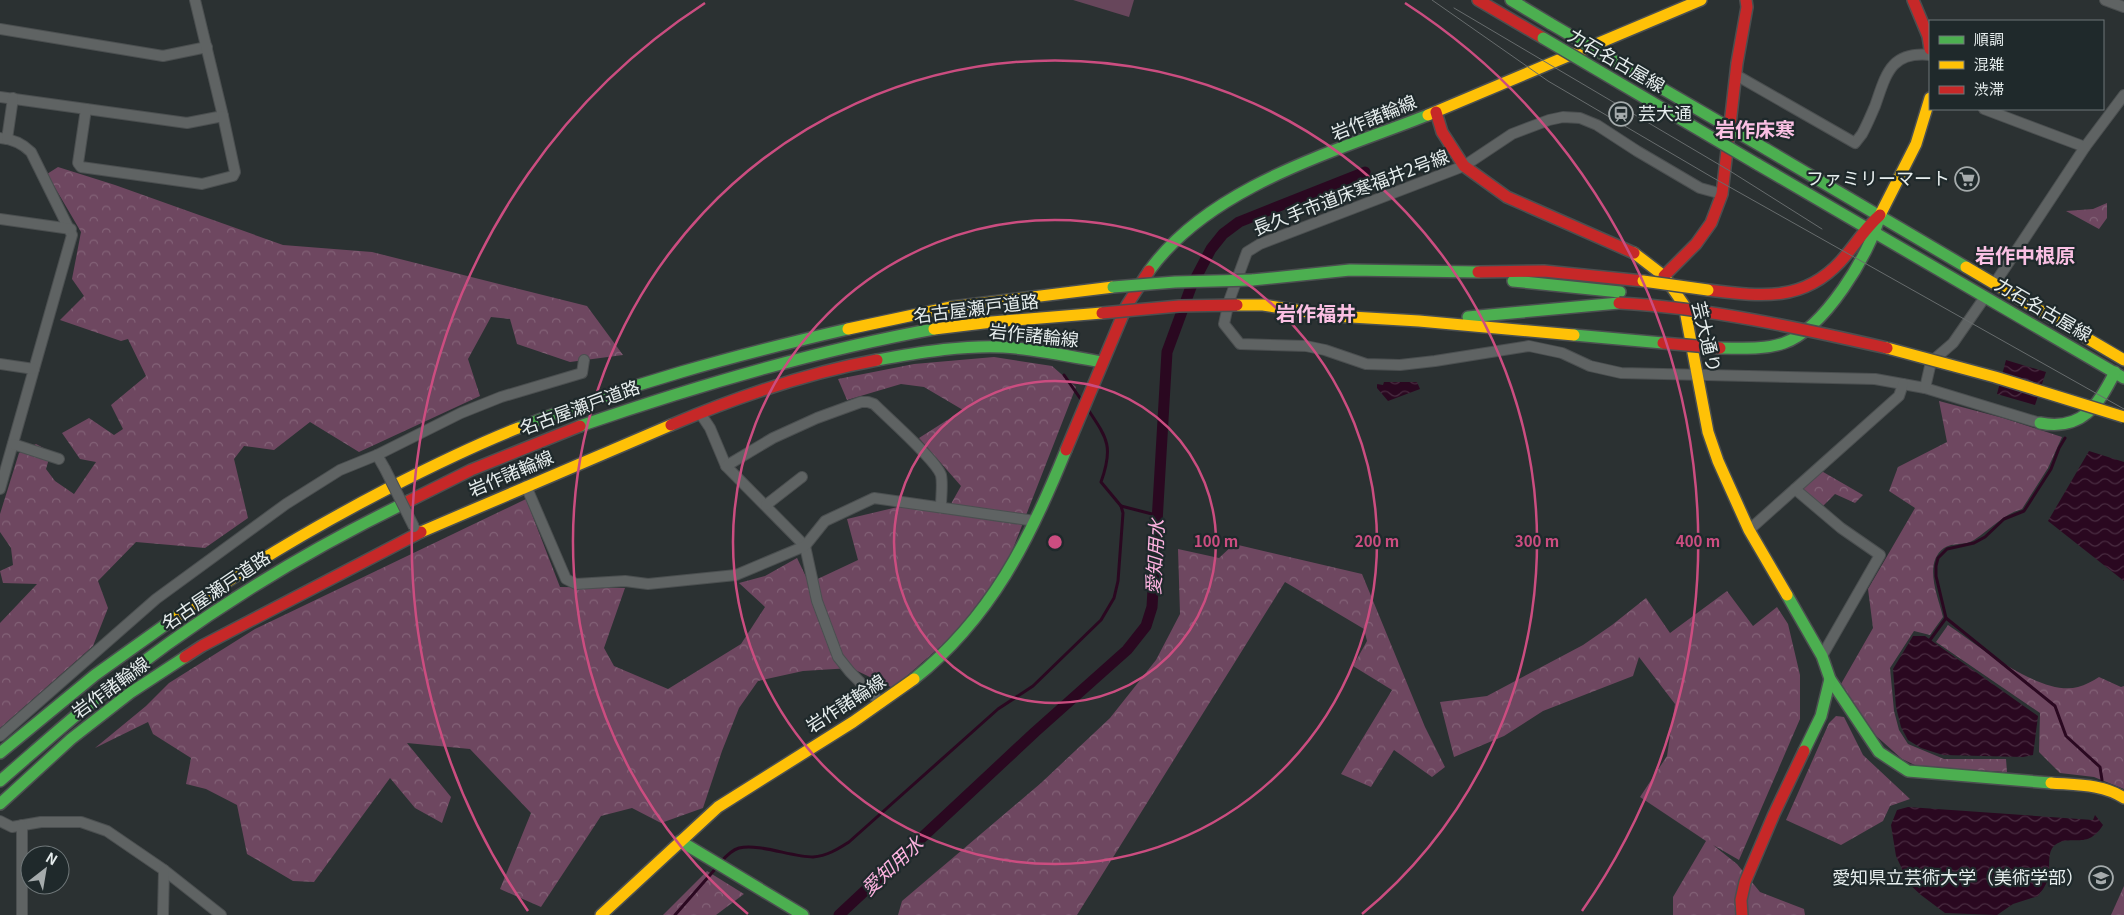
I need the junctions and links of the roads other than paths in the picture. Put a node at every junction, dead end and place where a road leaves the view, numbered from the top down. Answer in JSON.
{"nodes":[{"id":1,"x":195,"y":0,"type":"edge"},
{"id":2,"x":1511,"y":0,"type":"edge"},
{"id":3,"x":1701,"y":0,"type":"edge"},
{"id":4,"x":1746,"y":0,"type":"edge"},
{"id":5,"x":1913,"y":0,"type":"edge"},
{"id":6,"x":2105,"y":0,"type":"edge"},
{"id":7,"x":1483,"y":1,"type":"edge"},
{"id":8,"x":2124,"y":7,"type":"edge"},
{"id":9,"x":0,"y":29,"type":"edge"},
{"id":10,"x":1929,"y":42,"type":"edge"},
{"id":11,"x":207,"y":47,"type":"junction"},
{"id":12,"x":1929,"y":55,"type":"edge"},
{"id":13,"x":1736,"y":75,"type":"junction"},
{"id":14,"x":2124,"y":95,"type":"edge"},
{"id":15,"x":0,"y":97,"type":"edge"},
{"id":16,"x":13,"y":98,"type":"junction"},
{"id":17,"x":1929,"y":103,"type":"edge"},
{"id":18,"x":86,"y":109,"type":"junction"},
{"id":19,"x":1987,"y":110,"type":"edge"},
{"id":20,"x":1436,"y":112,"type":"junction"},
{"id":21,"x":223,"y":116,"type":"junction"},
{"id":22,"x":4,"y":138,"type":"edge"},
{"id":23,"x":2085,"y":147,"type":"junction"},
{"id":24,"x":1464,"y":166,"type":"junction"},
{"id":25,"x":1722,"y":194,"type":"junction"},
{"id":26,"x":1880,"y":215,"type":"junction"},
{"id":27,"x":0,"y":219,"type":"edge"},
{"id":28,"x":1866,"y":227,"type":"junction"},
{"id":29,"x":71,"y":229,"type":"junction"},
{"id":30,"x":1876,"y":233,"type":"junction"},
{"id":31,"x":1420,"y":272,"type":"junction"},
{"id":32,"x":1664,"y":276,"type":"junction"},
{"id":33,"x":1995,"y":283,"type":"junction"},
{"id":34,"x":1985,"y":296,"type":"junction"},
{"id":35,"x":1620,"y":297,"type":"junction"},
{"id":36,"x":1419,"y":321,"type":"junction"},
{"id":37,"x":2123,"y":358,"type":"edge"},
{"id":38,"x":584,"y":360,"type":"dead end"},
{"id":39,"x":1101,"y":362,"type":"junction"},
{"id":40,"x":0,"y":364,"type":"edge"},
{"id":41,"x":34,"y":369,"type":"junction"},
{"id":42,"x":1697,"y":374,"type":"junction"},
{"id":43,"x":2119,"y":375,"type":"edge"},
{"id":44,"x":1903,"y":384,"type":"junction"},
{"id":45,"x":1925,"y":388,"type":"junction"},
{"id":46,"x":2124,"y":408,"type":"edge"},
{"id":47,"x":700,"y":413,"type":"junction"},
{"id":48,"x":2124,"y":417,"type":"edge"},
{"id":49,"x":2040,"y":424,"type":"joint"},
{"id":50,"x":13,"y":444,"type":"junction"},
{"id":51,"x":377,"y":455,"type":"junction"},
{"id":52,"x":59,"y":459,"type":"dead end"},
{"id":53,"x":726,"y":466,"type":"junction"},
{"id":54,"x":802,"y":477,"type":"dead end"},
{"id":55,"x":526,"y":486,"type":"junction"},
{"id":56,"x":0,"y":488,"type":"edge"},
{"id":57,"x":1795,"y":489,"type":"junction"},
{"id":58,"x":766,"y":505,"type":"junction"},
{"id":59,"x":942,"y":506,"type":"junction"},
{"id":60,"x":1035,"y":521,"type":"junction"},
{"id":61,"x":416,"y":530,"type":"junction"},
{"id":62,"x":1749,"y":530,"type":"junction"},
{"id":63,"x":805,"y":546,"type":"junction"},
{"id":64,"x":1822,"y":656,"type":"junction"},
{"id":65,"x":1830,"y":679,"type":"junction"},
{"id":66,"x":882,"y":703,"type":"junction"},
{"id":67,"x":0,"y":736,"type":"edge"},
{"id":68,"x":0,"y":753,"type":"edge"},
{"id":69,"x":0,"y":780,"type":"edge"},
{"id":70,"x":2124,"y":798,"type":"edge"},
{"id":71,"x":0,"y":804,"type":"edge"},
{"id":72,"x":0,"y":821,"type":"edge"},
{"id":73,"x":22,"y":825,"type":"junction"},
{"id":74,"x":680,"y":840,"type":"junction"},
{"id":75,"x":164,"y":870,"type":"junction"},
{"id":76,"x":22,"y":915,"type":"edge"},
{"id":77,"x":164,"y":915,"type":"edge"},
{"id":78,"x":221,"y":915,"type":"edge"},
{"id":79,"x":601,"y":915,"type":"edge"},
{"id":80,"x":803,"y":915,"type":"edge"},
{"id":81,"x":1742,"y":915,"type":"edge"}],
"edges":[{"from":1,"to":11,"type":"street"},
{"from":2,"to":26,"type":"main road","name":"力石名古屋線","bridge":true},
{"from":3,"to":20,"type":"main road","name":"岩作諸輪線"},
{"from":4,"to":13,"type":"main road"},
{"from":5,"to":10,"type":"main road"},
{"from":6,"to":8,"type":"street"},
{"from":7,"to":28,"type":"main road","name":"力石名古屋線","bridge":true},
{"from":9,"to":11,"type":"street"},
{"from":11,"to":21,"type":"street"},
{"from":12,"to":13,"type":"street"},
{"from":13,"to":25,"type":"main road"},
{"from":14,"to":23,"type":"street"},
{"from":15,"to":16,"type":"street"},
{"from":16,"to":18,"type":"street"},
{"from":16,"to":22,"type":"street"},
{"from":17,"to":26,"type":"main road"},
{"from":18,"to":21,"type":"street"},
{"from":18,"to":21,"type":"street"},
{"from":19,"to":23,"type":"street"},
{"from":20,"to":24,"type":"main road"},
{"from":20,"to":39,"type":"main road","name":"岩作諸輪線"},
{"from":22,"to":29,"type":"street"},
{"from":23,"to":33,"type":"street"},
{"from":24,"to":25,"type":"street"},
{"from":24,"to":32,"type":"main road","name":"芸大通り"},
{"from":24,"to":42,"type":"street","name":"長久手市道床寒福井2号線"},
{"from":25,"to":32,"type":"main road"},
{"from":26,"to":28,"type":"main road"},
{"from":26,"to":30,"type":"main road"},
{"from":26,"to":33,"type":"main road","name":"力石名古屋線"},
{"from":27,"to":29,"type":"street"},
{"from":28,"to":30,"type":"main road","name":"力石名古屋線"},
{"from":28,"to":31,"type":"main road","bridge":true},
{"from":29,"to":41,"type":"street"},
{"from":30,"to":34,"type":"main road","name":"力石名古屋線"},
{"from":30,"to":36,"type":"main road","bridge":true},
{"from":31,"to":35,"type":"main road"},
{"from":31,"to":68,"type":"main road","name":"名古屋瀬戸道路","bridge":true},
{"from":32,"to":42,"type":"main road","name":"芸大通り"},
{"from":33,"to":37,"type":"main road","name":"力石名古屋線"},
{"from":34,"to":43,"type":"main road","name":"力石名古屋線"},
{"from":34,"to":45,"type":"street"},
{"from":35,"to":36,"type":"main road"},
{"from":35,"to":46,"type":"main road"},
{"from":35,"to":48,"type":"main road","bridge":true},
{"from":36,"to":69,"type":"main road","name":"名古屋瀬戸道路","bridge":true},
{"from":38,"to":51,"type":"street"},
{"from":39,"to":47,"type":"main road","name":"岩作諸輪線"},
{"from":39,"to":60,"type":"main road","name":"岩作諸輪線"},
{"from":40,"to":41,"type":"street"},
{"from":41,"to":50,"type":"street"},
{"from":42,"to":44,"type":"street"},
{"from":42,"to":62,"type":"main road","name":"芸大通り"},
{"from":43,"to":49,"type":"main road"},
{"from":44,"to":45,"type":"street"},
{"from":44,"to":57,"type":"street"},
{"from":45,"to":49,"type":"street"},
{"from":47,"to":53,"type":"street"},
{"from":47,"to":55,"type":"main road","name":"岩作諸輪線"},
{"from":50,"to":52,"type":"street"},
{"from":50,"to":56,"type":"street"},
{"from":51,"to":61,"type":"street","bridge":true},
{"from":51,"to":67,"type":"street"},
{"from":53,"to":58,"type":"street"},
{"from":53,"to":59,"type":"street"},
{"from":54,"to":58,"type":"street"},
{"from":55,"to":61,"type":"main road","name":"岩作諸輪線"},
{"from":55,"to":63,"type":"street"},
{"from":57,"to":62,"type":"street"},
{"from":57,"to":64,"type":"street"},
{"from":58,"to":63,"type":"street"},
{"from":59,"to":60,"type":"street"},
{"from":59,"to":63,"type":"street"},
{"from":60,"to":66,"type":"main road","name":"岩作諸輪線"},
{"from":61,"to":71,"type":"main road","name":"岩作諸輪線"},
{"from":62,"to":64,"type":"main road","name":"芸大通り"},
{"from":63,"to":66,"type":"street"},
{"from":64,"to":65,"type":"main road","name":"芸大通り"},
{"from":65,"to":70,"type":"main road","name":"芸大通り"},
{"from":65,"to":81,"type":"main road"},
{"from":66,"to":74,"type":"main road","name":"岩作諸輪線"},
{"from":72,"to":73,"type":"street"},
{"from":73,"to":75,"type":"street"},
{"from":73,"to":76,"type":"street"},
{"from":74,"to":79,"type":"main road","name":"岩作諸輪線"},
{"from":74,"to":80,"type":"main road"},
{"from":75,"to":77,"type":"street"},
{"from":75,"to":78,"type":"street"}]}
